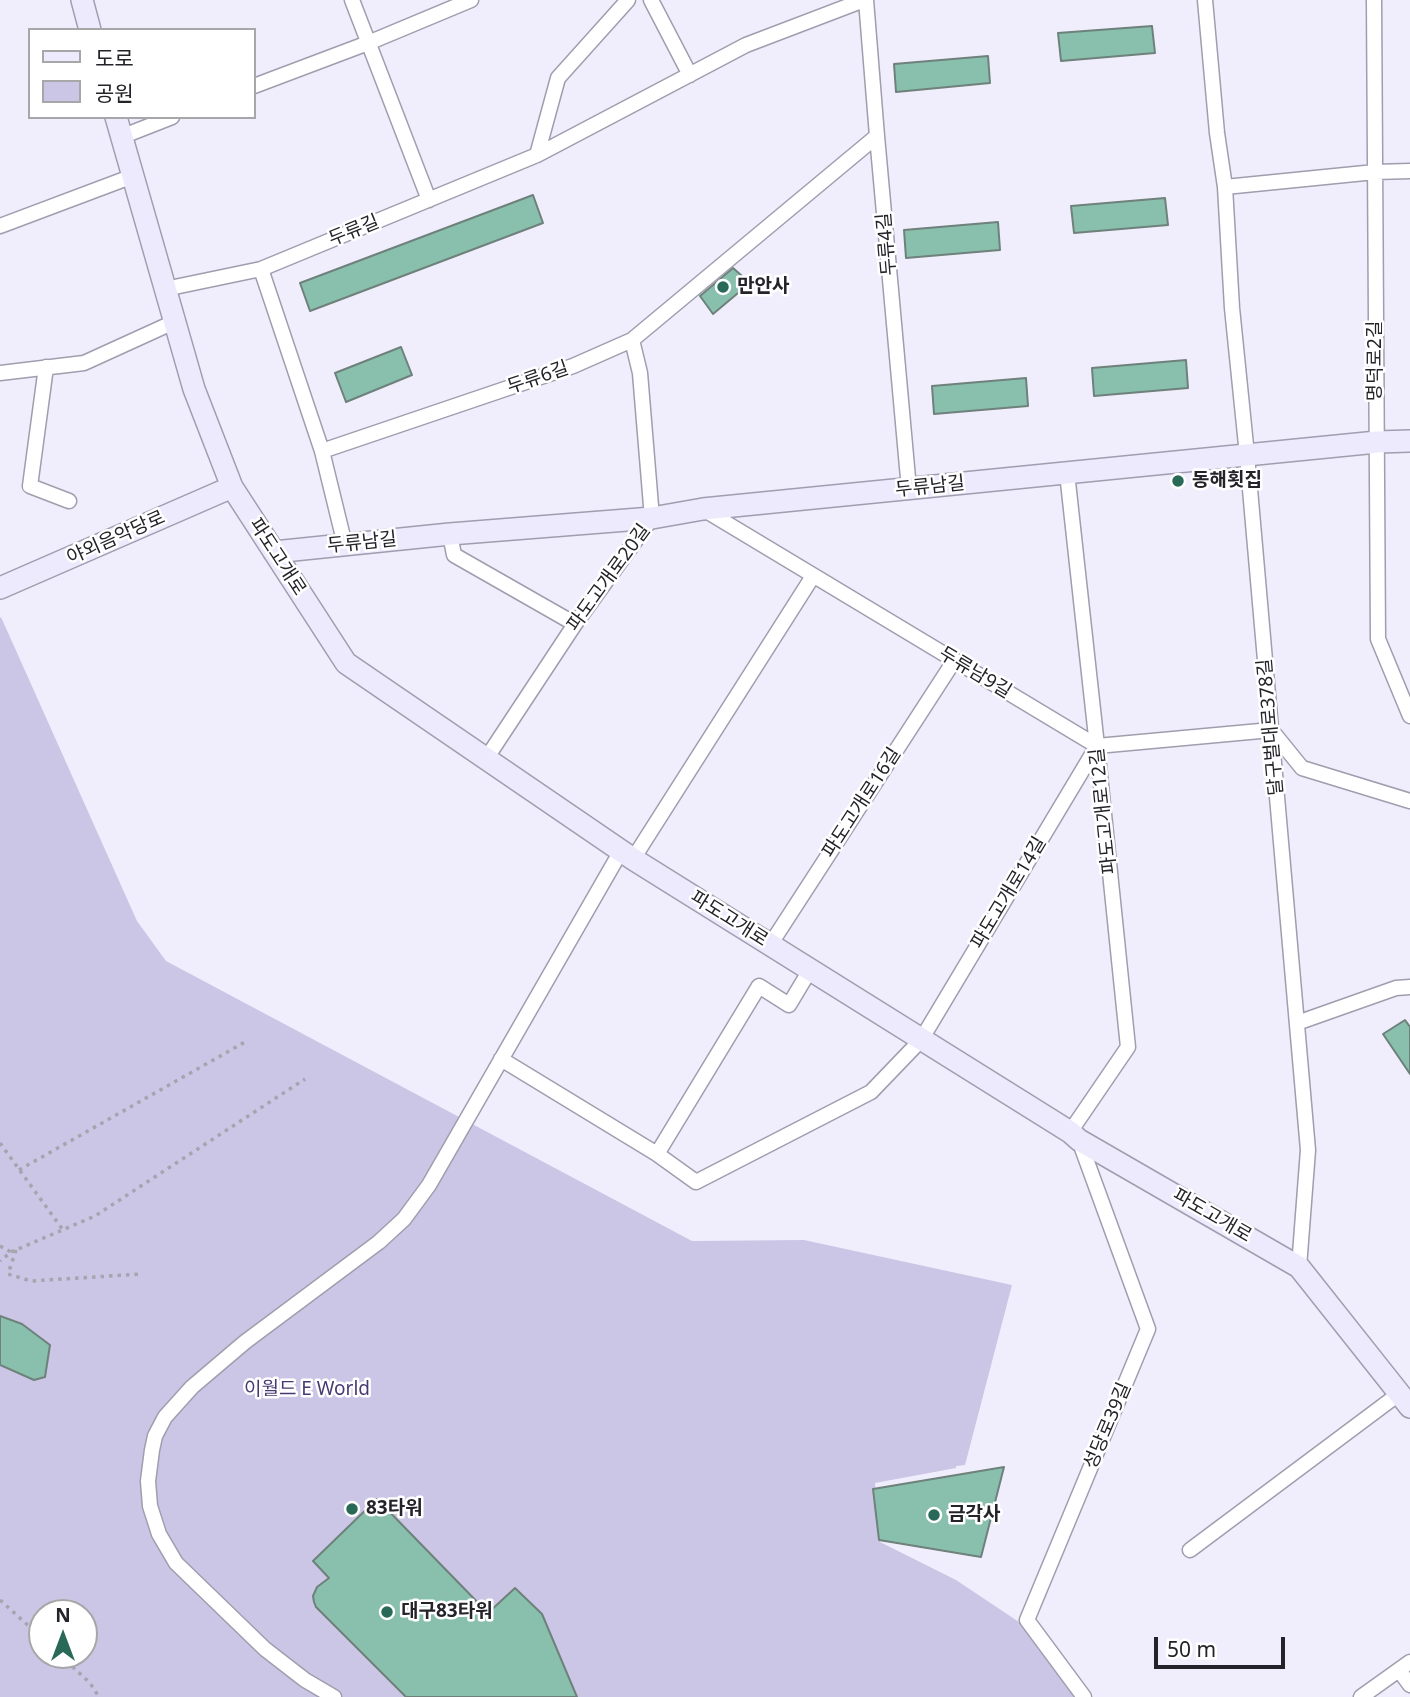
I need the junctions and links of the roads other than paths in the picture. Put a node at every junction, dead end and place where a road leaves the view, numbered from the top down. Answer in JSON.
{"nodes":[{"id":1,"x":82,"y":0,"type":"edge"},
{"id":2,"x":352,"y":0,"type":"edge"},
{"id":3,"x":471,"y":0,"type":"edge"},
{"id":4,"x":628,"y":0,"type":"edge"},
{"id":5,"x":651,"y":0,"type":"edge"},
{"id":6,"x":865,"y":0,"type":"edge"},
{"id":7,"x":1205,"y":0,"type":"edge"},
{"id":8,"x":1374,"y":0,"type":"edge"},
{"id":9,"x":89,"y":28,"type":"edge"},
{"id":10,"x":368,"y":43,"type":"junction"},
{"id":11,"x":690,"y":75,"type":"junction"},
{"id":12,"x":256,"y":85,"type":"edge"},
{"id":13,"x":161,"y":119,"type":"edge"},
{"id":14,"x":118,"y":127,"type":"edge"},
{"id":15,"x":877,"y":136,"type":"junction"},
{"id":16,"x":537,"y":155,"type":"junction"},
{"id":17,"x":1410,"y":171,"type":"edge"},
{"id":18,"x":1375,"y":172,"type":"junction"},
{"id":19,"x":133,"y":176,"type":"junction"},
{"id":20,"x":1225,"y":187,"type":"junction"},
{"id":21,"x":429,"y":200,"type":"junction"},
{"id":22,"x":0,"y":226,"type":"edge"},
{"id":23,"x":261,"y":269,"type":"junction"},
{"id":24,"x":165,"y":289,"type":"junction"},
{"id":25,"x":174,"y":321,"type":"junction"},
{"id":26,"x":632,"y":341,"type":"junction"},
{"id":27,"x":46,"y":367,"type":"junction"},
{"id":28,"x":0,"y":373,"type":"edge"},
{"id":29,"x":1410,"y":441,"type":"edge"},
{"id":30,"x":1377,"y":442,"type":"junction"},
{"id":31,"x":322,"y":451,"type":"junction"},
{"id":32,"x":1247,"y":455,"type":"junction"},
{"id":33,"x":1067,"y":473,"type":"junction"},
{"id":34,"x":232,"y":487,"type":"junction"},
{"id":35,"x":909,"y":489,"type":"junction"},
{"id":36,"x":69,"y":501,"type":"dead end"},
{"id":37,"x":703,"y":509,"type":"junction"},
{"id":38,"x":652,"y":517,"type":"junction"},
{"id":39,"x":450,"y":534,"type":"junction"},
{"id":40,"x":345,"y":545,"type":"junction"},
{"id":41,"x":274,"y":552,"type":"junction"},
{"id":42,"x":813,"y":576,"type":"junction"},
{"id":43,"x":1,"y":583,"type":"edge"},
{"id":44,"x":575,"y":624,"type":"junction"},
{"id":45,"x":954,"y":661,"type":"junction"},
{"id":46,"x":1410,"y":716,"type":"edge"},
{"id":47,"x":1271,"y":730,"type":"junction"},
{"id":48,"x":1097,"y":746,"type":"junction"},
{"id":49,"x":486,"y":759,"type":"junction"},
{"id":50,"x":1410,"y":801,"type":"edge"},
{"id":51,"x":627,"y":855,"type":"junction"},
{"id":52,"x":770,"y":945,"type":"junction"},
{"id":53,"x":810,"y":970,"type":"junction"},
{"id":54,"x":1410,"y":987,"type":"edge"},
{"id":55,"x":1297,"y":1023,"type":"junction"},
{"id":56,"x":920,"y":1040,"type":"junction"},
{"id":57,"x":501,"y":1059,"type":"junction"},
{"id":58,"x":1075,"y":1136,"type":"junction"},
{"id":59,"x":657,"y":1154,"type":"junction"},
{"id":60,"x":1299,"y":1267,"type":"junction"},
{"id":61,"x":1405,"y":1400,"type":"edge"},
{"id":62,"x":1190,"y":1550,"type":"dead end"},
{"id":63,"x":1405,"y":1666,"type":"edge"},
{"id":64,"x":1410,"y":1685,"type":"edge"},
{"id":65,"x":334,"y":1697,"type":"edge"},
{"id":66,"x":1084,"y":1697,"type":"edge"},
{"id":67,"x":1361,"y":1697,"type":"edge"}],
"edges":[{"from":1,"to":9,"type":"street"},
{"from":2,"to":10,"type":"street"},
{"from":3,"to":10,"type":"street"},
{"from":4,"to":16,"type":"street"},
{"from":5,"to":11,"type":"street"},
{"from":6,"to":11,"type":"street","name":"두류길"},
{"from":6,"to":15,"type":"street","name":"두류4길"},
{"from":7,"to":20,"type":"street","name":"달구벌대로378길"},
{"from":8,"to":18,"type":"street","name":"명덕로2길"},
{"from":10,"to":12,"type":"street"},
{"from":10,"to":21,"type":"street"},
{"from":11,"to":16,"type":"street","name":"두류길"},
{"from":13,"to":14,"type":"street"},
{"from":14,"to":19,"type":"street","name":"파도고개로"},
{"from":15,"to":26,"type":"street","name":"두류6길"},
{"from":15,"to":35,"type":"street","name":"두류4길"},
{"from":16,"to":21,"type":"street","name":"두류길"},
{"from":17,"to":18,"type":"street"},
{"from":18,"to":20,"type":"street"},
{"from":18,"to":30,"type":"street","name":"명덕로2길"},
{"from":19,"to":22,"type":"street"},
{"from":19,"to":24,"type":"street","name":"파도고개로"},
{"from":20,"to":32,"type":"street","name":"달구벌대로378길"},
{"from":21,"to":23,"type":"street","name":"두류길"},
{"from":23,"to":24,"type":"street","name":"두류길"},
{"from":23,"to":31,"type":"street"},
{"from":24,"to":25,"type":"street","name":"파도고개로"},
{"from":25,"to":27,"type":"street"},
{"from":25,"to":34,"type":"street","name":"파도고개로"},
{"from":26,"to":31,"type":"street","name":"두류6길"},
{"from":26,"to":38,"type":"street","name":"파도고개로20길"},
{"from":27,"to":28,"type":"street"},
{"from":27,"to":36,"type":"street"},
{"from":29,"to":30,"type":"street","name":"두류남길"},
{"from":30,"to":32,"type":"street","name":"두류남길"},
{"from":30,"to":46,"type":"street","name":"명덕로2길"},
{"from":31,"to":40,"type":"street"},
{"from":32,"to":33,"type":"street","name":"두류남길"},
{"from":32,"to":47,"type":"street","name":"달구벌대로378길"},
{"from":33,"to":35,"type":"street","name":"두류남길"},
{"from":33,"to":48,"type":"street","name":"파도고개로12길"},
{"from":34,"to":41,"type":"street","name":"파도고개로"},
{"from":34,"to":43,"type":"street","name":"야외음악당로"},
{"from":35,"to":37,"type":"street","name":"두류남길"},
{"from":37,"to":38,"type":"street","name":"두류남길"},
{"from":37,"to":42,"type":"street","name":"두류남9길"},
{"from":38,"to":39,"type":"street","name":"두류남길"},
{"from":38,"to":44,"type":"street","name":"파도고개로20길"},
{"from":39,"to":40,"type":"street","name":"두류남길"},
{"from":39,"to":44,"type":"street"},
{"from":40,"to":41,"type":"street","name":"두류남길"},
{"from":41,"to":49,"type":"street","name":"파도고개로"},
{"from":42,"to":45,"type":"street","name":"두류남9길"},
{"from":42,"to":51,"type":"street"},
{"from":44,"to":49,"type":"street","name":"파도고개로20길"},
{"from":45,"to":48,"type":"street","name":"두류남9길"},
{"from":45,"to":52,"type":"street","name":"파도고개로16길"},
{"from":47,"to":48,"type":"street"},
{"from":47,"to":50,"type":"street"},
{"from":47,"to":55,"type":"street","name":"달구벌대로378길"},
{"from":48,"to":56,"type":"street","name":"파도고개로14길"},
{"from":48,"to":58,"type":"street","name":"파도고개로12길"},
{"from":49,"to":51,"type":"street","name":"파도고개로"},
{"from":51,"to":52,"type":"street","name":"파도고개로"},
{"from":51,"to":57,"type":"street"},
{"from":52,"to":53,"type":"street","name":"파도고개로"},
{"from":53,"to":56,"type":"street","name":"파도고개로"},
{"from":53,"to":59,"type":"street"},
{"from":54,"to":55,"type":"street"},
{"from":55,"to":60,"type":"street","name":"달구벌대로378길"},
{"from":56,"to":58,"type":"street","name":"파도고개로"},
{"from":56,"to":59,"type":"street","name":"파도고개로14길"},
{"from":57,"to":59,"type":"street"},
{"from":57,"to":65,"type":"street"},
{"from":58,"to":60,"type":"street","name":"파도고개로"},
{"from":58,"to":66,"type":"street","name":"성당로39길"},
{"from":60,"to":61,"type":"street","name":"파도고개로"},
{"from":61,"to":62,"type":"street"},
{"from":63,"to":64,"type":"street"},
{"from":63,"to":67,"type":"street"}]}
